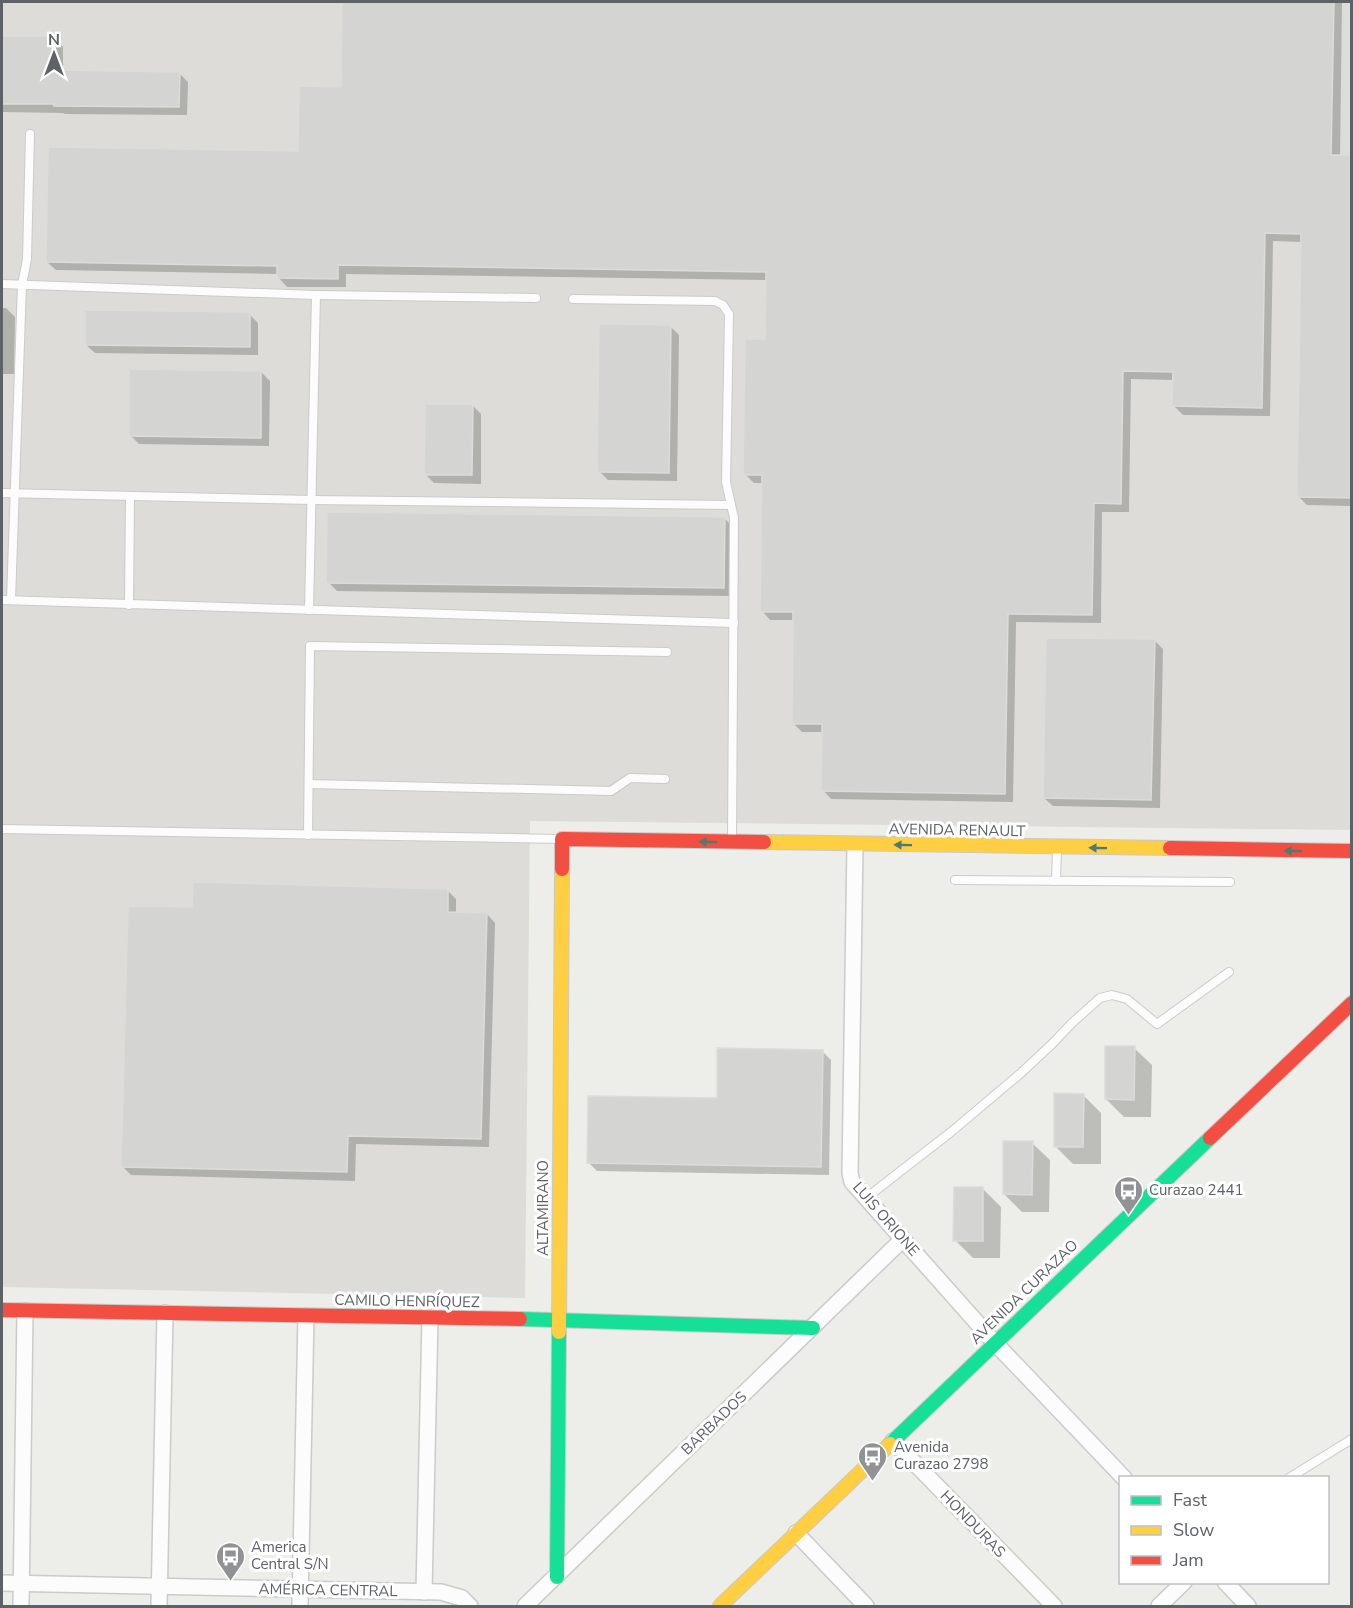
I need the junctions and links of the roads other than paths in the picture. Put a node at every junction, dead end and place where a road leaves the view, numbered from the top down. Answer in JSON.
{"nodes":[{"id":1,"x":30,"y":134,"type":"dead end"},
{"id":2,"x":2,"y":284,"type":"edge"},
{"id":3,"x":22,"y":285,"type":"junction"},
{"id":4,"x":316,"y":295,"type":"junction"},
{"id":5,"x":536,"y":298,"type":"dead end"},
{"id":6,"x":573,"y":299,"type":"dead end"},
{"id":7,"x":2,"y":494,"type":"edge"},
{"id":8,"x":15,"y":494,"type":"junction"},
{"id":9,"x":130,"y":496,"type":"junction"},
{"id":10,"x":312,"y":500,"type":"junction"},
{"id":11,"x":731,"y":505,"type":"junction"},
{"id":12,"x":2,"y":600,"type":"edge"},
{"id":13,"x":11,"y":600,"type":"junction"},
{"id":14,"x":129,"y":605,"type":"junction"},
{"id":15,"x":309,"y":609,"type":"junction"},
{"id":16,"x":734,"y":623,"type":"junction"},
{"id":17,"x":667,"y":652,"type":"dead end"},
{"id":18,"x":665,"y":779,"type":"dead end"},
{"id":19,"x":309,"y":784,"type":"junction"},
{"id":20,"x":2,"y":829,"type":"edge"},
{"id":21,"x":308,"y":835,"type":"junction"},
{"id":22,"x":562,"y":839,"type":"junction"},
{"id":23,"x":732,"y":843,"type":"junction"},
{"id":24,"x":855,"y":845,"type":"junction"},
{"id":25,"x":1057,"y":848,"type":"junction"},
{"id":26,"x":1352,"y":851,"type":"edge"},
{"id":27,"x":955,"y":880,"type":"dead end"},
{"id":28,"x":1056,"y":881,"type":"junction"},
{"id":29,"x":1230,"y":882,"type":"dead end"},
{"id":30,"x":1229,"y":972,"type":"dead end"},
{"id":31,"x":1352,"y":1002,"type":"edge"},
{"id":32,"x":866,"y":1198,"type":"junction"},
{"id":33,"x":903,"y":1239,"type":"junction"},
{"id":34,"x":2,"y":1310,"type":"edge"},
{"id":35,"x":25,"y":1311,"type":"junction"},
{"id":36,"x":165,"y":1313,"type":"junction"},
{"id":37,"x":306,"y":1316,"type":"junction"},
{"id":38,"x":430,"y":1318,"type":"junction"},
{"id":39,"x":559,"y":1320,"type":"junction"},
{"id":40,"x":813,"y":1328,"type":"junction"},
{"id":41,"x":995,"y":1343,"type":"junction"},
{"id":42,"x":1352,"y":1439,"type":"edge"},
{"id":43,"x":893,"y":1441,"type":"junction"},
{"id":44,"x":1122,"y":1476,"type":"edge"},
{"id":45,"x":1292,"y":1476,"type":"edge"},
{"id":46,"x":796,"y":1533,"type":"junction"},
{"id":47,"x":556,"y":1577,"type":"junction"},
{"id":48,"x":2,"y":1583,"type":"edge"},
{"id":49,"x":21,"y":1584,"type":"junction"},
{"id":50,"x":1182,"y":1584,"type":"edge"},
{"id":51,"x":1227,"y":1584,"type":"edge"},
{"id":52,"x":159,"y":1587,"type":"junction"},
{"id":53,"x":300,"y":1589,"type":"junction"},
{"id":54,"x":424,"y":1592,"type":"junction"},
{"id":55,"x":21,"y":1606,"type":"edge"},
{"id":56,"x":159,"y":1606,"type":"edge"},
{"id":57,"x":300,"y":1606,"type":"edge"},
{"id":58,"x":470,"y":1606,"type":"edge"},
{"id":59,"x":525,"y":1606,"type":"edge"},
{"id":60,"x":720,"y":1606,"type":"edge"},
{"id":61,"x":866,"y":1606,"type":"edge"},
{"id":62,"x":1054,"y":1606,"type":"edge"},
{"id":63,"x":1159,"y":1606,"type":"edge"},
{"id":64,"x":1248,"y":1606,"type":"edge"}],
"edges":[{"from":1,"to":3,"type":"lane"},
{"from":2,"to":3,"type":"lane"},
{"from":3,"to":4,"type":"lane"},
{"from":3,"to":8,"type":"lane"},
{"from":4,"to":5,"type":"lane"},
{"from":4,"to":10,"type":"lane"},
{"from":6,"to":11,"type":"lane"},
{"from":7,"to":8,"type":"lane"},
{"from":8,"to":9,"type":"lane"},
{"from":8,"to":13,"type":"lane"},
{"from":9,"to":10,"type":"lane"},
{"from":9,"to":14,"type":"lane"},
{"from":10,"to":11,"type":"lane"},
{"from":10,"to":15,"type":"lane"},
{"from":11,"to":16,"type":"lane"},
{"from":12,"to":13,"type":"lane"},
{"from":13,"to":14,"type":"lane"},
{"from":14,"to":15,"type":"lane"},
{"from":15,"to":16,"type":"lane"},
{"from":16,"to":23,"type":"lane"},
{"from":17,"to":19,"type":"lane"},
{"from":18,"to":19,"type":"lane"},
{"from":19,"to":21,"type":"lane"},
{"from":20,"to":21,"type":"lane"},
{"from":21,"to":22,"type":"lane"},
{"from":23,"to":22,"type":"street","name":"AVENIDA RENAULT","one_way":true},
{"from":22,"to":39,"type":"street","name":"ALTAMIRANO"},
{"from":23,"to":24,"type":"street","name":"AVENIDA RENAULT"},
{"from":25,"to":24,"type":"street","name":"AVENIDA RENAULT","one_way":true},
{"from":24,"to":32,"type":"street","name":"LUIS ORIONE"},
{"from":26,"to":25,"type":"street","name":"AVENIDA RENAULT","one_way":true},
{"from":25,"to":28,"type":"lane"},
{"from":27,"to":28,"type":"lane"},
{"from":28,"to":29,"type":"lane"},
{"from":30,"to":32,"type":"lane"},
{"from":31,"to":41,"type":"street","name":"AVENIDA CURAZAO"},
{"from":32,"to":33,"type":"street","name":"LUIS ORIONE"},
{"from":33,"to":40,"type":"street","name":"BARBADOS"},
{"from":33,"to":41,"type":"street","name":"LUIS ORIONE"},
{"from":34,"to":35,"type":"street","name":"CAMILO HENRÍQUEZ"},
{"from":35,"to":36,"type":"street","name":"CAMILO HENRÍQUEZ"},
{"from":35,"to":49,"type":"street"},
{"from":36,"to":37,"type":"street","name":"CAMILO HENRÍQUEZ"},
{"from":36,"to":52,"type":"street"},
{"from":37,"to":38,"type":"street","name":"CAMILO HENRÍQUEZ"},
{"from":37,"to":53,"type":"street"},
{"from":38,"to":39,"type":"street","name":"CAMILO HENRÍQUEZ"},
{"from":38,"to":54,"type":"street"},
{"from":39,"to":40,"type":"street","name":"CAMILO HENRÍQUEZ"},
{"from":39,"to":47,"type":"street","name":"ALTAMIRANO"},
{"from":40,"to":47,"type":"street","name":"BARBADOS"},
{"from":41,"to":43,"type":"street","name":"AVENIDA CURAZAO"},
{"from":41,"to":44,"type":"street","name":"LUIS ORIONE"},
{"from":42,"to":45,"type":"lane"},
{"from":43,"to":46,"type":"street","name":"AVENIDA CURAZAO"},
{"from":43,"to":62,"type":"street","name":"HONDURAS"},
{"from":46,"to":60,"type":"street","name":"AVENIDA CURAZAO"},
{"from":46,"to":61,"type":"street"},
{"from":47,"to":59,"type":"street","name":"BARBADOS"},
{"from":48,"to":49,"type":"street","name":"AMÉRICA CENTRAL"},
{"from":49,"to":52,"type":"street","name":"AMÉRICA CENTRAL"},
{"from":49,"to":55,"type":"street"},
{"from":50,"to":63,"type":"street"},
{"from":51,"to":64,"type":"street"},
{"from":52,"to":53,"type":"street","name":"AMÉRICA CENTRAL"},
{"from":52,"to":56,"type":"street"},
{"from":53,"to":54,"type":"street","name":"AMÉRICA CENTRAL"},
{"from":53,"to":57,"type":"street"},
{"from":54,"to":58,"type":"street","name":"AMÉRICA CENTRAL"}]}
